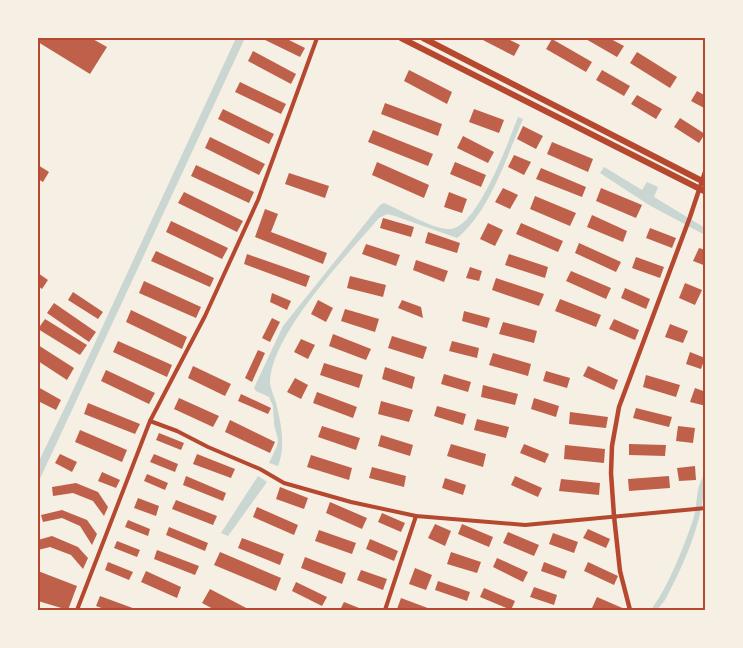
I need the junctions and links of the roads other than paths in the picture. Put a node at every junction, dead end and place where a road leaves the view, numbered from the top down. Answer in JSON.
{"nodes":[{"id":1,"x":317,"y":38,"type":"edge"},
{"id":2,"x":401,"y":38,"type":"edge"},
{"id":3,"x":423,"y":38,"type":"edge"},
{"id":4,"x":705,"y":169,"type":"edge"},
{"id":5,"x":703,"y":182,"type":"edge"},
{"id":6,"x":702,"y":190,"type":"edge"},
{"id":7,"x":150,"y":421,"type":"junction"},
{"id":8,"x":705,"y":508,"type":"edge"},
{"id":9,"x":416,"y":516,"type":"junction"},
{"id":10,"x":614,"y":516,"type":"junction"},
{"id":11,"x":77,"y":610,"type":"edge"},
{"id":12,"x":385,"y":610,"type":"edge"},
{"id":13,"x":630,"y":610,"type":"edge"}],
"edges":[{"from":1,"to":7,"type":"street"},
{"from":2,"to":6,"type":"main road"},
{"from":3,"to":5,"type":"main road"},
{"from":4,"to":5,"type":"street"},
{"from":5,"to":6,"type":"street"},
{"from":6,"to":10,"type":"street"},
{"from":7,"to":9,"type":"street"},
{"from":7,"to":11,"type":"street"},
{"from":8,"to":10,"type":"street"},
{"from":9,"to":10,"type":"street"},
{"from":9,"to":12,"type":"street"},
{"from":10,"to":13,"type":"street"}]}
